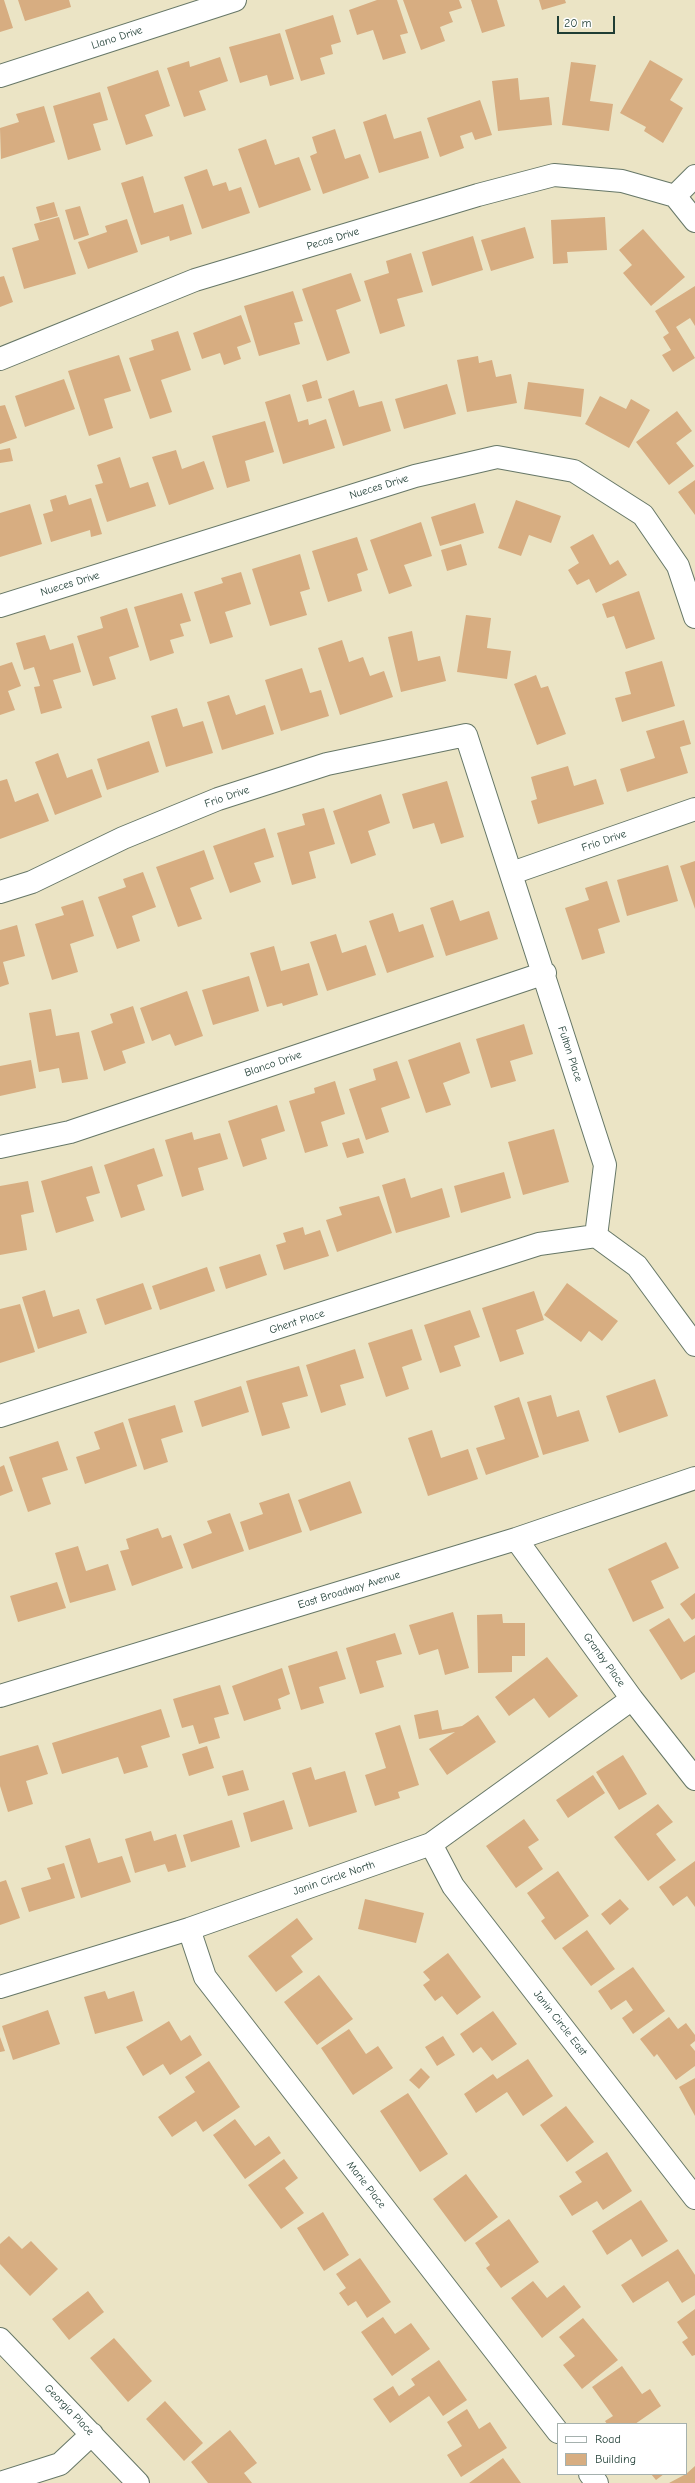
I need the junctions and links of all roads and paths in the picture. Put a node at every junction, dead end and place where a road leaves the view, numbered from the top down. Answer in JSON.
{"nodes":[{"id":1,"x":235,"y":0,"type":"edge"},
{"id":2,"x":0,"y":76,"type":"edge"},
{"id":3,"x":695,"y":176,"type":"edge"},
{"id":4,"x":675,"y":196,"type":"junction"},
{"id":5,"x":695,"y":221,"type":"edge"},
{"id":6,"x":0,"y":359,"type":"edge"},
{"id":7,"x":0,"y":606,"type":"edge"},
{"id":8,"x":695,"y":617,"type":"edge"},
{"id":9,"x":466,"y":735,"type":"joint"},
{"id":10,"x":695,"y":809,"type":"edge"},
{"id":11,"x":512,"y":873,"type":"junction"},
{"id":12,"x":0,"y":892,"type":"edge"},
{"id":13,"x":545,"y":973,"type":"junction"},
{"id":14,"x":0,"y":1147,"type":"edge"},
{"id":15,"x":596,"y":1236,"type":"junction"},
{"id":16,"x":695,"y":1345,"type":"edge"},
{"id":17,"x":0,"y":1416,"type":"edge"},
{"id":18,"x":695,"y":1478,"type":"edge"},
{"id":19,"x":516,"y":1540,"type":"junction"},
{"id":20,"x":0,"y":1696,"type":"edge"},
{"id":21,"x":632,"y":1698,"type":"junction"},
{"id":22,"x":695,"y":1780,"type":"edge"},
{"id":23,"x":432,"y":1844,"type":"junction"},
{"id":24,"x":189,"y":1929,"type":"junction"},
{"id":25,"x":0,"y":1987,"type":"edge"},
{"id":26,"x":695,"y":2198,"type":"edge"},
{"id":27,"x":0,"y":2339,"type":"edge"},
{"id":28,"x":557,"y":2431,"type":"edge"},
{"id":29,"x":92,"y":2434,"type":"junction"},
{"id":30,"x":591,"y":2475,"type":"edge"},
{"id":31,"x":0,"y":2483,"type":"edge"},
{"id":32,"x":138,"y":2483,"type":"edge"},
{"id":33,"x":597,"y":2483,"type":"edge"}],
"edges":[{"from":1,"to":2,"type":"street","name":"Llano Drive"},
{"from":3,"to":4,"type":"street"},
{"from":4,"to":5,"type":"street"},
{"from":4,"to":6,"type":"street","name":"Pecos Drive"},
{"from":7,"to":8,"type":"street","name":"Nueces Drive"},
{"from":9,"to":11,"type":"street","name":"Fulton Place"},
{"from":9,"to":12,"type":"street","name":"Frio Drive"},
{"from":10,"to":11,"type":"street","name":"Frio Drive"},
{"from":11,"to":13,"type":"street","name":"Fulton Place"},
{"from":13,"to":14,"type":"street","name":"Blanco Drive"},
{"from":13,"to":15,"type":"street","name":"Fulton Place"},
{"from":15,"to":16,"type":"street"},
{"from":15,"to":17,"type":"street","name":"Ghent Place"},
{"from":18,"to":19,"type":"street","name":"East Broadway Avenue"},
{"from":19,"to":20,"type":"street","name":"East Broadway Avenue"},
{"from":19,"to":21,"type":"street","name":"Granby Place"},
{"from":21,"to":22,"type":"street","name":"Granby Place"},
{"from":21,"to":23,"type":"street","name":"Janin Circle North"},
{"from":23,"to":24,"type":"street","name":"Janin Circle North"},
{"from":23,"to":26,"type":"street","name":"Janin Circle East"},
{"from":24,"to":25,"type":"street","name":"Janin Circle North"},
{"from":24,"to":28,"type":"street","name":"Marie Place"},
{"from":27,"to":29,"type":"street","name":"Georgia Place"},
{"from":29,"to":31,"type":"street"},
{"from":29,"to":32,"type":"street","name":"Georgia Place"},
{"from":30,"to":33,"type":"street"}]}
